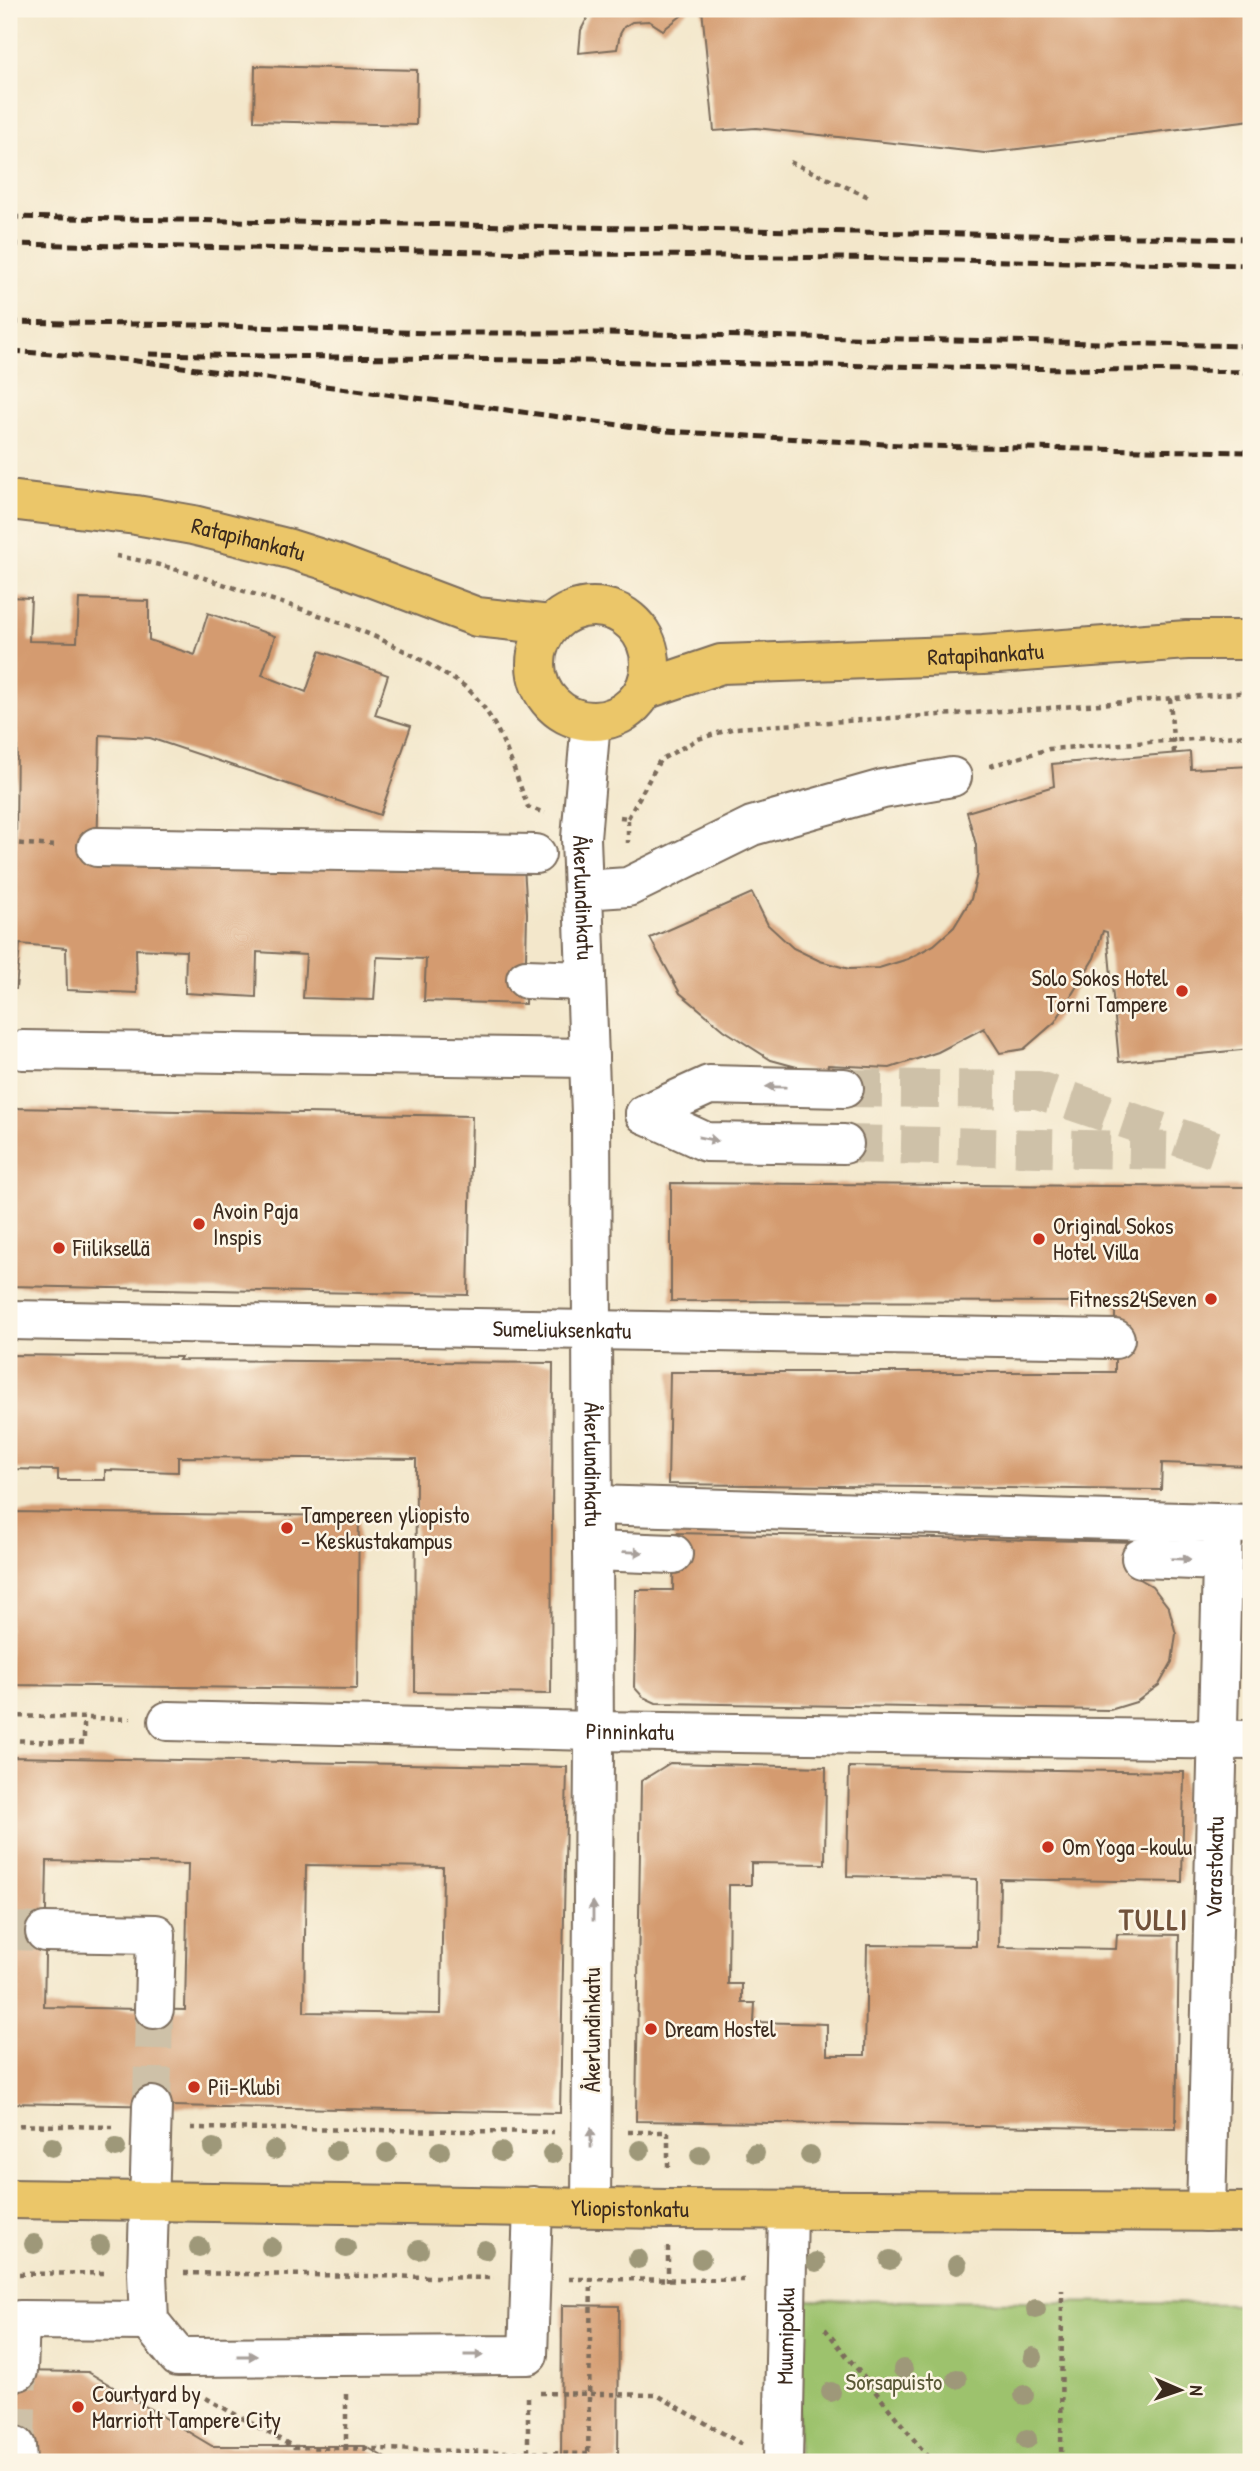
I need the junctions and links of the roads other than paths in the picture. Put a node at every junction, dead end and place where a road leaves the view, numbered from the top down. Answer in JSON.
{"nodes":[{"id":1,"x":9,"y":500,"type":"edge"},
{"id":2,"x":477,"y":617,"type":"junction"},
{"id":3,"x":551,"y":625,"type":"junction"},
{"id":4,"x":1251,"y":640,"type":"edge"},
{"id":5,"x":646,"y":643,"type":"junction"},
{"id":6,"x":722,"y":664,"type":"junction"},
{"id":7,"x":537,"y":670,"type":"junction"},
{"id":8,"x":644,"y":690,"type":"junction"},
{"id":9,"x":591,"y":721,"type":"junction"},
{"id":10,"x":952,"y":776,"type":"road end"},
{"id":11,"x":97,"y":847,"type":"dead end"},
{"id":12,"x":536,"y":854,"type":"dead end"},
{"id":13,"x":583,"y":890,"type":"junction"},
{"id":14,"x":526,"y":979,"type":"dead end"},
{"id":15,"x":586,"y":981,"type":"junction"},
{"id":16,"x":23,"y":1050,"type":"dead end"},
{"id":17,"x":589,"y":1058,"type":"junction"},
{"id":18,"x":844,"y":1088,"type":"tunnel mouth"},
{"id":19,"x":844,"y":1144,"type":"tunnel mouth"},
{"id":20,"x":9,"y":1320,"type":"edge"},
{"id":21,"x":592,"y":1330,"type":"junction"},
{"id":22,"x":1115,"y":1339,"type":"dead end"},
{"id":23,"x":593,"y":1505,"type":"junction"},
{"id":24,"x":1237,"y":1524,"type":"edge"},
{"id":25,"x":593,"y":1551,"type":"junction"},
{"id":26,"x":673,"y":1554,"type":"dead end"},
{"id":27,"x":1141,"y":1558,"type":"dead end"},
{"id":28,"x":1222,"y":1561,"type":"junction"},
{"id":29,"x":169,"y":1721,"type":"road end"},
{"id":30,"x":594,"y":1731,"type":"junction"},
{"id":31,"x":1234,"y":1740,"type":"edge"},
{"id":32,"x":45,"y":1932,"type":"tunnel mouth"},
{"id":33,"x":155,"y":2009,"type":"tunnel mouth"},
{"id":34,"x":151,"y":2116,"type":"tunnel mouth"},
{"id":35,"x":9,"y":2199,"type":"edge"},
{"id":36,"x":149,"y":2201,"type":"junction"},
{"id":37,"x":533,"y":2206,"type":"junction"},
{"id":38,"x":591,"y":2207,"type":"junction"},
{"id":39,"x":789,"y":2210,"type":"junction"},
{"id":40,"x":1206,"y":2212,"type":"junction"},
{"id":41,"x":1251,"y":2212,"type":"edge"},
{"id":42,"x":149,"y":2321,"type":"junction"},
{"id":43,"x":18,"y":2371,"type":"tunnel mouth"},
{"id":44,"x":767,"y":2456,"type":"edge"}],
"edges":[{"from":1,"to":2,"type":"main road","name":"Ratapihankatu"},
{"from":2,"to":3,"type":"main road","name":"Ratapihankatu"},
{"from":2,"to":7,"type":"main road","name":"Ratapihankatu"},
{"from":3,"to":5,"type":"main road"},
{"from":3,"to":7,"type":"main road"},
{"from":4,"to":6,"type":"main road","name":"Ratapihankatu"},
{"from":5,"to":6,"type":"main road","name":"Ratapihankatu"},
{"from":5,"to":8,"type":"main road"},
{"from":6,"to":8,"type":"main road","name":"Ratapihankatu"},
{"from":7,"to":9,"type":"main road"},
{"from":8,"to":9,"type":"main road"},
{"from":9,"to":13,"type":"street","name":"Åkerlundinkatu"},
{"from":10,"to":13,"type":"street"},
{"from":11,"to":12,"type":"street"},
{"from":13,"to":15,"type":"street","name":"Åkerlundinkatu"},
{"from":14,"to":15,"type":"street"},
{"from":15,"to":17,"type":"street","name":"Åkerlundinkatu"},
{"from":16,"to":17,"type":"street"},
{"from":17,"to":21,"type":"street","name":"Åkerlundinkatu"},
{"from":18,"to":19,"type":"street","one_way":true},
{"from":20,"to":21,"type":"street","name":"Sumeliuksenkatu"},
{"from":21,"to":22,"type":"street","name":"Sumeliuksenkatu"},
{"from":21,"to":23,"type":"street","name":"Åkerlundinkatu"},
{"from":23,"to":24,"type":"street"},
{"from":23,"to":25,"type":"street","name":"Åkerlundinkatu"},
{"from":24,"to":28,"type":"street","name":"Varastokatu"},
{"from":25,"to":26,"type":"street","one_way":true},
{"from":25,"to":30,"type":"street","name":"Åkerlundinkatu"},
{"from":27,"to":28,"type":"street","one_way":true},
{"from":28,"to":31,"type":"street","name":"Varastokatu"},
{"from":29,"to":30,"type":"street","name":"Pinninkatu"},
{"from":30,"to":31,"type":"street","name":"Pinninkatu"},
{"from":38,"to":30,"type":"street","name":"Åkerlundinkatu","one_way":true},
{"from":31,"to":40,"type":"street","name":"Varastokatu"},
{"from":32,"to":33,"type":"street"},
{"from":34,"to":36,"type":"street"},
{"from":35,"to":36,"type":"main road","name":"Yliopistonkatu"},
{"from":36,"to":37,"type":"main road","name":"Yliopistonkatu"},
{"from":36,"to":42,"type":"street"},
{"from":37,"to":38,"type":"main road","name":"Yliopistonkatu"},
{"from":42,"to":37,"type":"street","one_way":true},
{"from":38,"to":39,"type":"main road","name":"Yliopistonkatu"},
{"from":39,"to":40,"type":"main road","name":"Yliopistonkatu"},
{"from":39,"to":44,"type":"street","name":"Muumipolku"},
{"from":40,"to":41,"type":"main road","name":"Yliopistonkatu"},
{"from":42,"to":43,"type":"street"}]}
